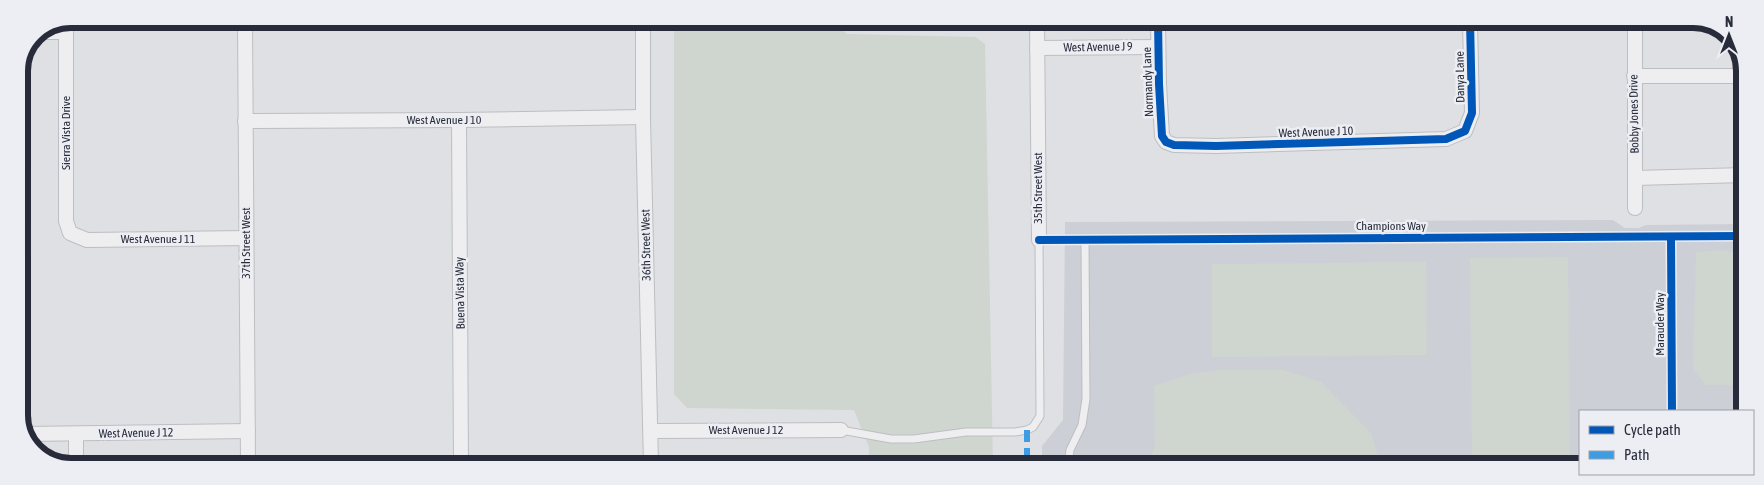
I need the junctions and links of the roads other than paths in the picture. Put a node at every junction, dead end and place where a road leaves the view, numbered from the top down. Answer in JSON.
{"nodes":[{"id":1,"x":244,"y":28,"type":"edge"},
{"id":2,"x":643,"y":28,"type":"edge"},
{"id":3,"x":1037,"y":28,"type":"edge"},
{"id":4,"x":1158,"y":28,"type":"edge"},
{"id":5,"x":1470,"y":28,"type":"edge"},
{"id":6,"x":1635,"y":28,"type":"edge"},
{"id":7,"x":52,"y":32,"type":"edge"},
{"id":8,"x":1158,"y":47,"type":"junction"},
{"id":9,"x":1037,"y":48,"type":"junction"},
{"id":10,"x":1634,"y":76,"type":"junction"},
{"id":11,"x":1736,"y":76,"type":"edge"},
{"id":12,"x":643,"y":117,"type":"junction"},
{"id":13,"x":458,"y":120,"type":"junction"},
{"id":14,"x":245,"y":121,"type":"junction"},
{"id":15,"x":1465,"y":131,"type":"joint"},
{"id":16,"x":1166,"y":142,"type":"joint"},
{"id":17,"x":1736,"y":175,"type":"edge"},
{"id":18,"x":1635,"y":178,"type":"junction"},
{"id":19,"x":1635,"y":208,"type":"dead end"},
{"id":20,"x":70,"y":233,"type":"joint"},
{"id":21,"x":1736,"y":236,"type":"edge"},
{"id":22,"x":1671,"y":237,"type":"junction"},
{"id":23,"x":246,"y":238,"type":"junction"},
{"id":24,"x":1038,"y":240,"type":"junction"},
{"id":25,"x":1085,"y":240,"type":"junction"},
{"id":26,"x":1672,"y":410,"type":"edge"},
{"id":27,"x":841,"y":430,"type":"joint"},
{"id":28,"x":248,"y":431,"type":"junction"},
{"id":29,"x":651,"y":431,"type":"junction"},
{"id":30,"x":32,"y":434,"type":"edge"},
{"id":31,"x":76,"y":434,"type":"junction"},
{"id":32,"x":76,"y":458,"type":"edge"},
{"id":33,"x":248,"y":458,"type":"edge"},
{"id":34,"x":461,"y":458,"type":"edge"},
{"id":35,"x":651,"y":458,"type":"edge"},
{"id":36,"x":1069,"y":458,"type":"edge"}],
"edges":[{"from":1,"to":14,"type":"street","name":"37th Street West"},
{"from":2,"to":12,"type":"street","name":"36th Street West"},
{"from":3,"to":9,"type":"street","name":"35th Street West"},
{"from":4,"to":8,"type":"street","name":"Normandy Lane"},
{"from":5,"to":15,"type":"street","name":"Danya Lane"},
{"from":6,"to":10,"type":"street","name":"Bobby Jones Drive"},
{"from":7,"to":20,"type":"street","name":"Sierra Vista Drive"},
{"from":8,"to":9,"type":"street","name":"West Avenue J 9"},
{"from":8,"to":16,"type":"street","name":"Normandy Lane"},
{"from":9,"to":24,"type":"street","name":"35th Street West"},
{"from":10,"to":11,"type":"street"},
{"from":10,"to":18,"type":"street","name":"Bobby Jones Drive"},
{"from":12,"to":13,"type":"street","name":"West Avenue J 10"},
{"from":12,"to":29,"type":"street","name":"36th Street West"},
{"from":13,"to":14,"type":"street","name":"West Avenue J 10"},
{"from":13,"to":34,"type":"street","name":"Buena Vista Way"},
{"from":14,"to":23,"type":"street","name":"37th Street West"},
{"from":15,"to":16,"type":"street","name":"West Avenue J 10"},
{"from":17,"to":18,"type":"street"},
{"from":18,"to":19,"type":"street","name":"Bobby Jones Drive"},
{"from":20,"to":23,"type":"street","name":"West Avenue J 11"},
{"from":21,"to":22,"type":"lane","name":"Champions Way"},
{"from":22,"to":25,"type":"lane","name":"Champions Way"},
{"from":22,"to":26,"type":"lane","name":"Marauder Way"},
{"from":23,"to":28,"type":"street","name":"37th Street West"},
{"from":24,"to":25,"type":"lane","name":"Champions Way"},
{"from":24,"to":27,"type":"lane","name":"35th Street West"},
{"from":25,"to":36,"type":"lane"},
{"from":27,"to":29,"type":"street","name":"West Avenue J 12"},
{"from":28,"to":31,"type":"street","name":"West Avenue J 12"},
{"from":28,"to":33,"type":"street","name":"37th Street West"},
{"from":29,"to":35,"type":"street","name":"36th Street West"},
{"from":30,"to":31,"type":"street","name":"West Avenue J 12"},
{"from":31,"to":32,"type":"street"}]}
